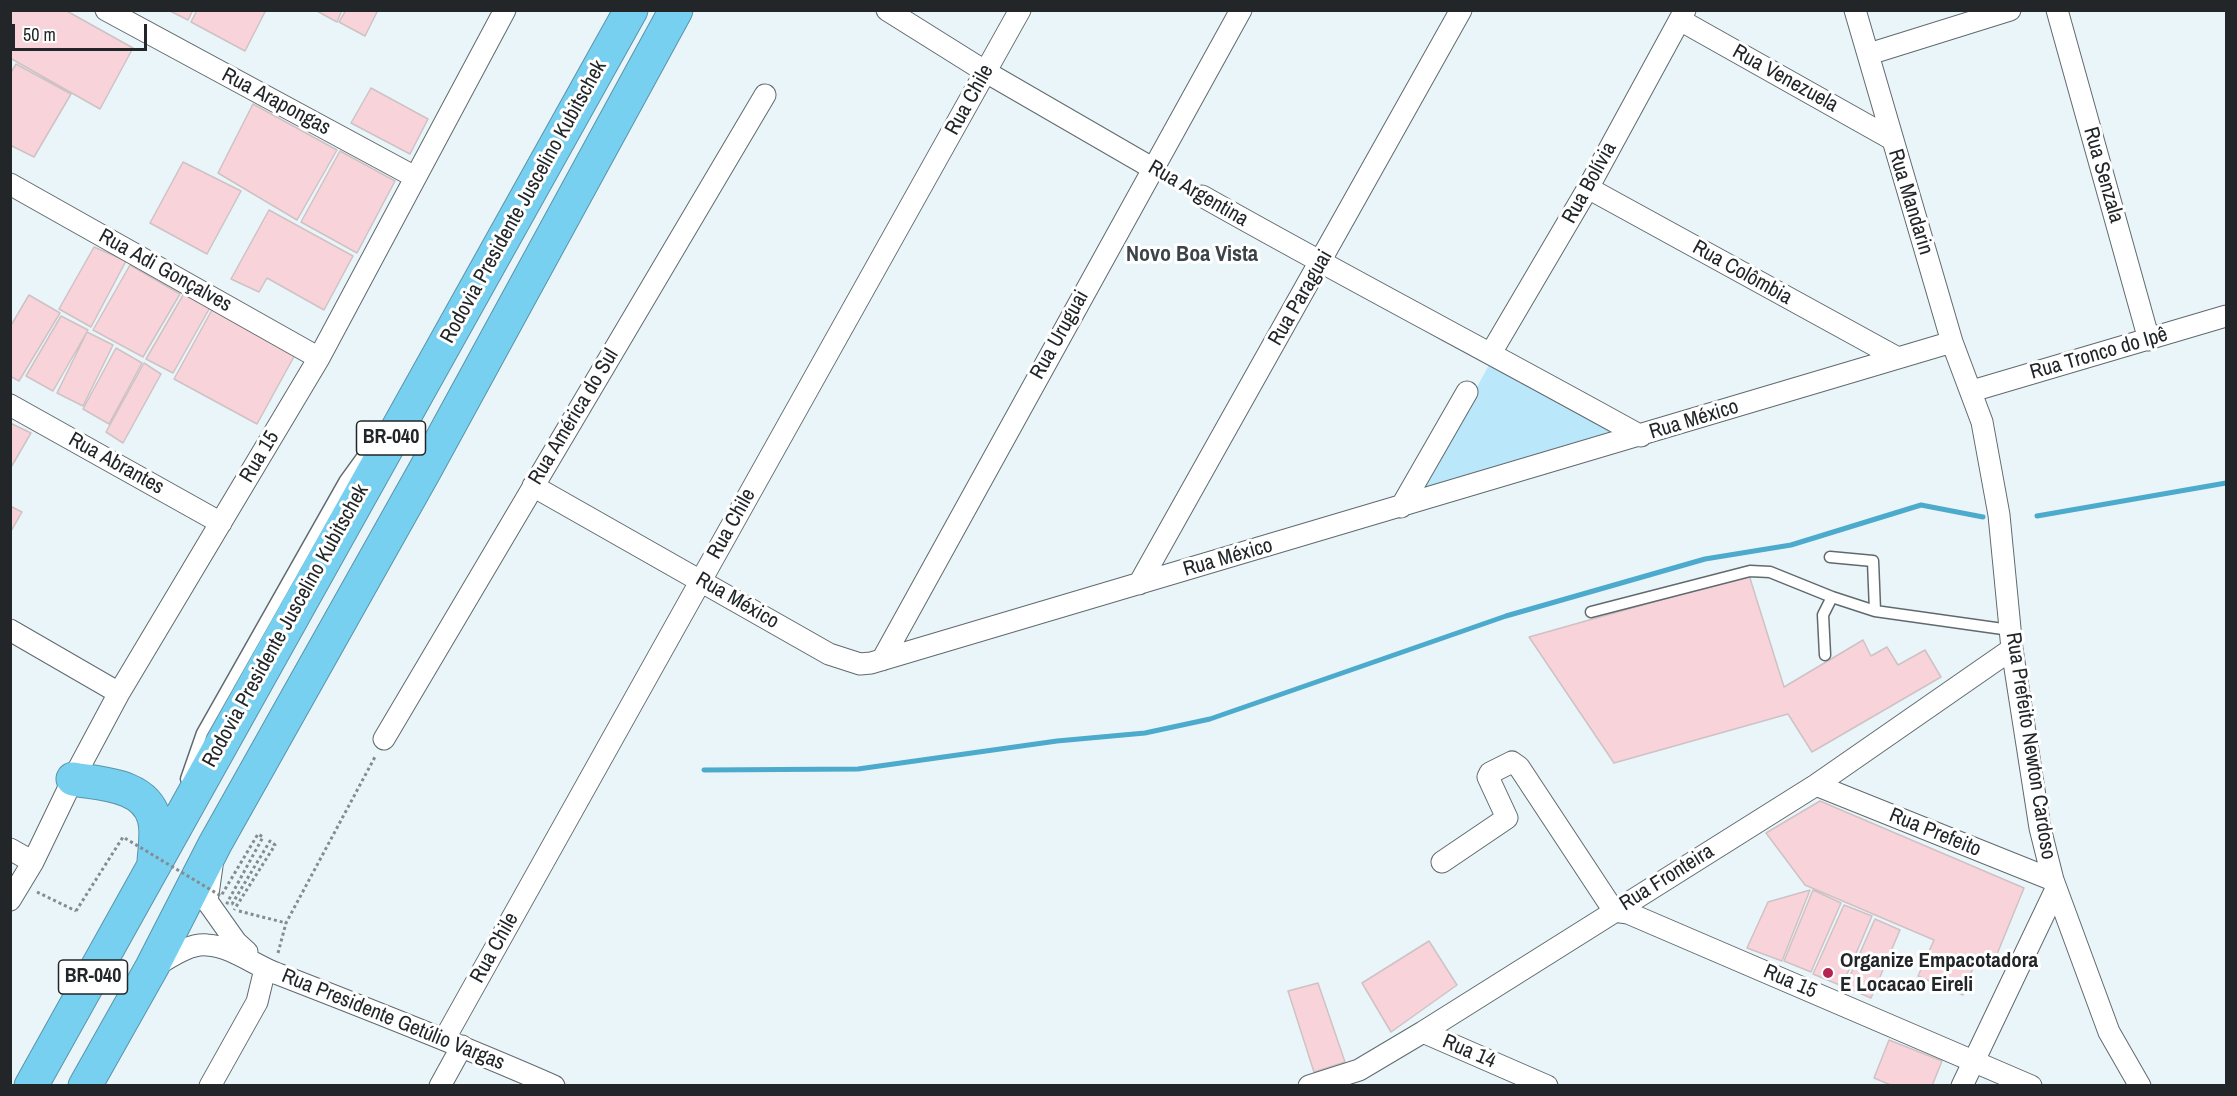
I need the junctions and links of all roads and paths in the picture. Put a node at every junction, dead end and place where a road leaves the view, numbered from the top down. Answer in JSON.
{"nodes":[{"id":1,"x":106,"y":10,"type":"edge"},
{"id":2,"x":505,"y":10,"type":"edge"},
{"id":3,"x":631,"y":10,"type":"edge"},
{"id":4,"x":676,"y":10,"type":"edge"},
{"id":5,"x":887,"y":10,"type":"edge"},
{"id":6,"x":1020,"y":10,"type":"edge"},
{"id":7,"x":1241,"y":10,"type":"edge"},
{"id":8,"x":1461,"y":10,"type":"edge"},
{"id":9,"x":1855,"y":10,"type":"edge"},
{"id":10,"x":2010,"y":10,"type":"edge"},
{"id":11,"x":2057,"y":10,"type":"edge"},
{"id":12,"x":1683,"y":15,"type":"edge"},
{"id":13,"x":1869,"y":54,"type":"junction"},
{"id":14,"x":986,"y":72,"type":"junction"},
{"id":15,"x":765,"y":95,"type":"dead end"},
{"id":16,"x":1890,"y":138,"type":"junction"},
{"id":17,"x":1152,"y":168,"type":"junction"},
{"id":18,"x":415,"y":177,"type":"junction"},
{"id":19,"x":10,"y":184,"type":"edge"},
{"id":20,"x":1588,"y":188,"type":"junction"},
{"id":21,"x":1203,"y":196,"type":"joint"},
{"id":22,"x":1321,"y":263,"type":"junction"},
{"id":23,"x":2226,"y":316,"type":"edge"},
{"id":24,"x":2149,"y":340,"type":"junction"},
{"id":25,"x":1953,"y":342,"type":"junction"},
{"id":26,"x":1491,"y":353,"type":"junction"},
{"id":27,"x":1896,"y":357,"type":"junction"},
{"id":28,"x":319,"y":358,"type":"junction"},
{"id":29,"x":1467,"y":392,"type":"dead end"},
{"id":30,"x":1972,"y":392,"type":"junction"},
{"id":31,"x":415,"y":396,"type":"junction"},
{"id":32,"x":10,"y":405,"type":"edge"},
{"id":33,"x":1641,"y":436,"type":"junction"},
{"id":34,"x":533,"y":486,"type":"junction"},
{"id":35,"x":1401,"y":507,"type":"junction"},
{"id":36,"x":221,"y":523,"type":"junction"},
{"id":37,"x":1830,"y":557,"type":"dead end"},
{"id":38,"x":701,"y":580,"type":"junction"},
{"id":39,"x":1138,"y":584,"type":"junction"},
{"id":40,"x":1832,"y":597,"type":"junction"},
{"id":41,"x":1875,"y":611,"type":"junction"},
{"id":42,"x":1591,"y":612,"type":"dead end"},
{"id":43,"x":10,"y":630,"type":"edge"},
{"id":44,"x":2011,"y":640,"type":"junction"},
{"id":45,"x":1825,"y":655,"type":"dead end"},
{"id":46,"x":882,"y":660,"type":"junction"},
{"id":47,"x":119,"y":693,"type":"junction"},
{"id":48,"x":384,"y":739,"type":"joint"},
{"id":49,"x":73,"y":779,"type":"junction"},
{"id":50,"x":1816,"y":785,"type":"junction"},
{"id":51,"x":178,"y":819,"type":"junction"},
{"id":52,"x":215,"y":844,"type":"junction"},
{"id":53,"x":10,"y":849,"type":"edge"},
{"id":54,"x":33,"y":862,"type":"junction"},
{"id":55,"x":1442,"y":862,"type":"dead end"},
{"id":56,"x":154,"y":867,"type":"junction"},
{"id":57,"x":2055,"y":885,"type":"junction"},
{"id":58,"x":15,"y":892,"type":"edge"},
{"id":59,"x":1614,"y":911,"type":"junction"},
{"id":60,"x":286,"y":923,"type":"junction"},
{"id":61,"x":152,"y":968,"type":"junction"},
{"id":62,"x":269,"y":971,"type":"junction"},
{"id":63,"x":1423,"y":1032,"type":"junction"},
{"id":64,"x":454,"y":1042,"type":"junction"},
{"id":65,"x":1974,"y":1059,"type":"junction"},
{"id":66,"x":1356,"y":1078,"type":"edge"},
{"id":67,"x":31,"y":1086,"type":"edge"},
{"id":68,"x":85,"y":1086,"type":"edge"},
{"id":69,"x":210,"y":1086,"type":"edge"},
{"id":70,"x":440,"y":1086,"type":"edge"},
{"id":71,"x":554,"y":1086,"type":"edge"},
{"id":72,"x":1309,"y":1086,"type":"edge"},
{"id":73,"x":1547,"y":1086,"type":"edge"},
{"id":74,"x":1962,"y":1086,"type":"edge"},
{"id":75,"x":2031,"y":1086,"type":"edge"},
{"id":76,"x":2140,"y":1086,"type":"edge"}],
"edges":[{"from":1,"to":18,"type":"street","name":"Rua Arapongas"},
{"from":2,"to":18,"type":"street","name":"Rua 15"},
{"from":3,"to":31,"type":"highway","name":"Rodovia Presidente Juscelino Kubitschek","number":"BR-040"},
{"from":4,"to":52,"type":"highway","name":"Rodovia Presidente Juscelino Kubitschek","number":"BR-040"},
{"from":5,"to":14,"type":"street","name":"Rua Argentina"},
{"from":6,"to":14,"type":"street","name":"Rua Chile"},
{"from":7,"to":17,"type":"street","name":"Rua Uruguai"},
{"from":8,"to":22,"type":"street","name":"Rua Paraguai"},
{"from":9,"to":13,"type":"street","name":"Rua Mandarin"},
{"from":10,"to":13,"type":"street"},
{"from":11,"to":24,"type":"street","name":"Rua Senzala"},
{"from":12,"to":16,"type":"street","name":"Rua Venezuela"},
{"from":12,"to":20,"type":"street","name":"Rua Bolívia"},
{"from":13,"to":16,"type":"street","name":"Rua Mandarin"},
{"from":14,"to":17,"type":"street","name":"Rua Argentina"},
{"from":14,"to":38,"type":"street","name":"Rua Chile"},
{"from":15,"to":34,"type":"street","name":"Rua América do Sul"},
{"from":16,"to":25,"type":"street","name":"Rua Mandarin"},
{"from":17,"to":21,"type":"path","name":"Rua Argentina"},
{"from":17,"to":46,"type":"street","name":"Rua Uruguai"},
{"from":18,"to":28,"type":"street","name":"Rua 15"},
{"from":19,"to":28,"type":"street","name":"Rua Adi Gonçalves"},
{"from":20,"to":26,"type":"street","name":"Rua Bolívia"},
{"from":20,"to":27,"type":"street","name":"Rua Colômbia"},
{"from":21,"to":22,"type":"street","name":"Rua Argentina"},
{"from":22,"to":26,"type":"street","name":"Rua Argentina"},
{"from":22,"to":39,"type":"street","name":"Rua Paraguai"},
{"from":23,"to":24,"type":"street","name":"Rua Tronco do Ipê"},
{"from":24,"to":30,"type":"street","name":"Rua Tronco do Ipê"},
{"from":25,"to":27,"type":"street","name":"Rua México"},
{"from":25,"to":30,"type":"street","name":"Rua Mandarin"},
{"from":26,"to":33,"type":"street","name":"Rua Argentina"},
{"from":27,"to":33,"type":"street","name":"Rua México"},
{"from":28,"to":36,"type":"street","name":"Rua 15"},
{"from":29,"to":35,"type":"street"},
{"from":30,"to":44,"type":"street","name":"Rua Prefeito Newton Cardoso"},
{"from":31,"to":51,"type":"highway","name":"Rodovia Presidente Juscelino Kubitschek","number":"BR-040"},
{"from":31,"to":51,"type":"lane"},
{"from":32,"to":36,"type":"street","name":"Rua Abrantes"},
{"from":33,"to":35,"type":"street","name":"Rua México"},
{"from":34,"to":38,"type":"street","name":"Rua México"},
{"from":34,"to":48,"type":"street","name":"Rua América do Sul"},
{"from":35,"to":39,"type":"street","name":"Rua México"},
{"from":36,"to":47,"type":"street","name":"Rua 15"},
{"from":37,"to":41,"type":"lane"},
{"from":38,"to":46,"type":"street","name":"Rua México"},
{"from":38,"to":64,"type":"street","name":"Rua Chile"},
{"from":39,"to":46,"type":"street","name":"Rua México"},
{"from":40,"to":41,"type":"lane"},
{"from":40,"to":42,"type":"lane"},
{"from":40,"to":45,"type":"lane"},
{"from":41,"to":44,"type":"lane"},
{"from":43,"to":47,"type":"street"},
{"from":44,"to":50,"type":"street","name":"Rua Fronteira"},
{"from":44,"to":57,"type":"street","name":"Rua Prefeito Newton Cardoso"},
{"from":47,"to":49,"type":"street","name":"Rua 15"},
{"from":48,"to":60,"type":"path"},
{"from":49,"to":54,"type":"street","name":"Rua 15"},
{"from":49,"to":56,"type":"highway"},
{"from":50,"to":57,"type":"street","name":"Rua Prefeito"},
{"from":50,"to":59,"type":"street","name":"Rua Fronteira"},
{"from":51,"to":56,"type":"highway","name":"Rodovia Presidente Juscelino Kubitschek","number":"BR-040"},
{"from":52,"to":61,"type":"highway","name":"Rodovia Presidente Juscelino Kubitschek","number":"BR-040"},
{"from":52,"to":62,"type":"street","name":"Rua Presidente Getúlio Vargas"},
{"from":53,"to":54,"type":"street"},
{"from":54,"to":58,"type":"street","name":"Rua 15"},
{"from":55,"to":59,"type":"street"},
{"from":56,"to":67,"type":"highway","name":"Rodovia Presidente Juscelino Kubitschek","number":"BR-040"},
{"from":57,"to":65,"type":"street"},
{"from":57,"to":76,"type":"street","name":"Rua Prefeito Newton Cardoso"},
{"from":58,"to":60,"type":"path","bridge":true},
{"from":59,"to":63,"type":"street","name":"Rua Fronteira"},
{"from":59,"to":65,"type":"street","name":"Rua 15"},
{"from":60,"to":62,"type":"path"},
{"from":61,"to":62,"type":"street","name":"Rua Presidente Getúlio Vargas"},
{"from":61,"to":68,"type":"highway","name":"Rodovia Presidente Juscelino Kubitschek","number":"BR-040"},
{"from":62,"to":64,"type":"street","name":"Rua Presidente Getúlio Vargas"},
{"from":62,"to":69,"type":"street"},
{"from":63,"to":66,"type":"street","name":"Rua Fronteira"},
{"from":63,"to":73,"type":"street","name":"Rua 14"},
{"from":64,"to":70,"type":"street","name":"Rua Chile"},
{"from":64,"to":71,"type":"street","name":"Rua Presidente Getúlio Vargas"},
{"from":65,"to":74,"type":"street"},
{"from":65,"to":75,"type":"street","name":"Rua 15"},
{"from":66,"to":72,"type":"street","name":"Rua Fronteira"}]}
